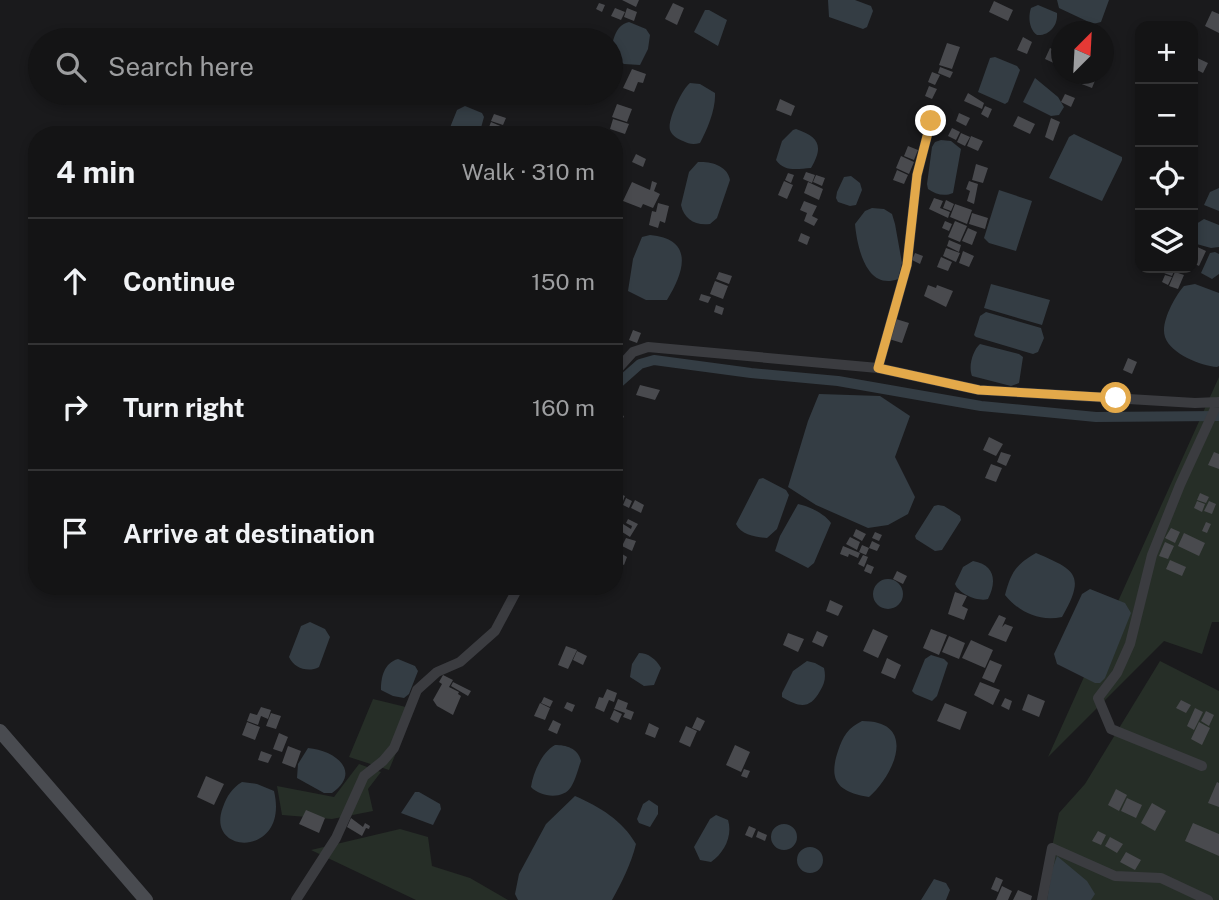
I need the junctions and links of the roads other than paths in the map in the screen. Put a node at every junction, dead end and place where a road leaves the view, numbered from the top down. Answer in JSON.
{"nodes":[{"id":1,"x":931,"y":121,"type":"dead end"},
{"id":2,"x":623,"y":364,"type":"edge"},
{"id":3,"x":878,"y":368,"type":"junction"},
{"id":4,"x":1218,"y":402,"type":"edge"},
{"id":5,"x":514,"y":595,"type":"edge"},
{"id":6,"x":0,"y":731,"type":"edge"},
{"id":7,"x":1202,"y":766,"type":"dead end"},
{"id":8,"x":146,"y":900,"type":"edge"},
{"id":9,"x":296,"y":900,"type":"edge"},
{"id":10,"x":1042,"y":900,"type":"edge"},
{"id":11,"x":1208,"y":900,"type":"edge"}],
"edges":[{"from":1,"to":3,"type":"street"},
{"from":2,"to":3,"type":"street"},
{"from":3,"to":4,"type":"street"},
{"from":4,"to":7,"type":"street"},
{"from":5,"to":9,"type":"street"},
{"from":6,"to":8,"type":"main road"},
{"from":10,"to":11,"type":"street"}]}
